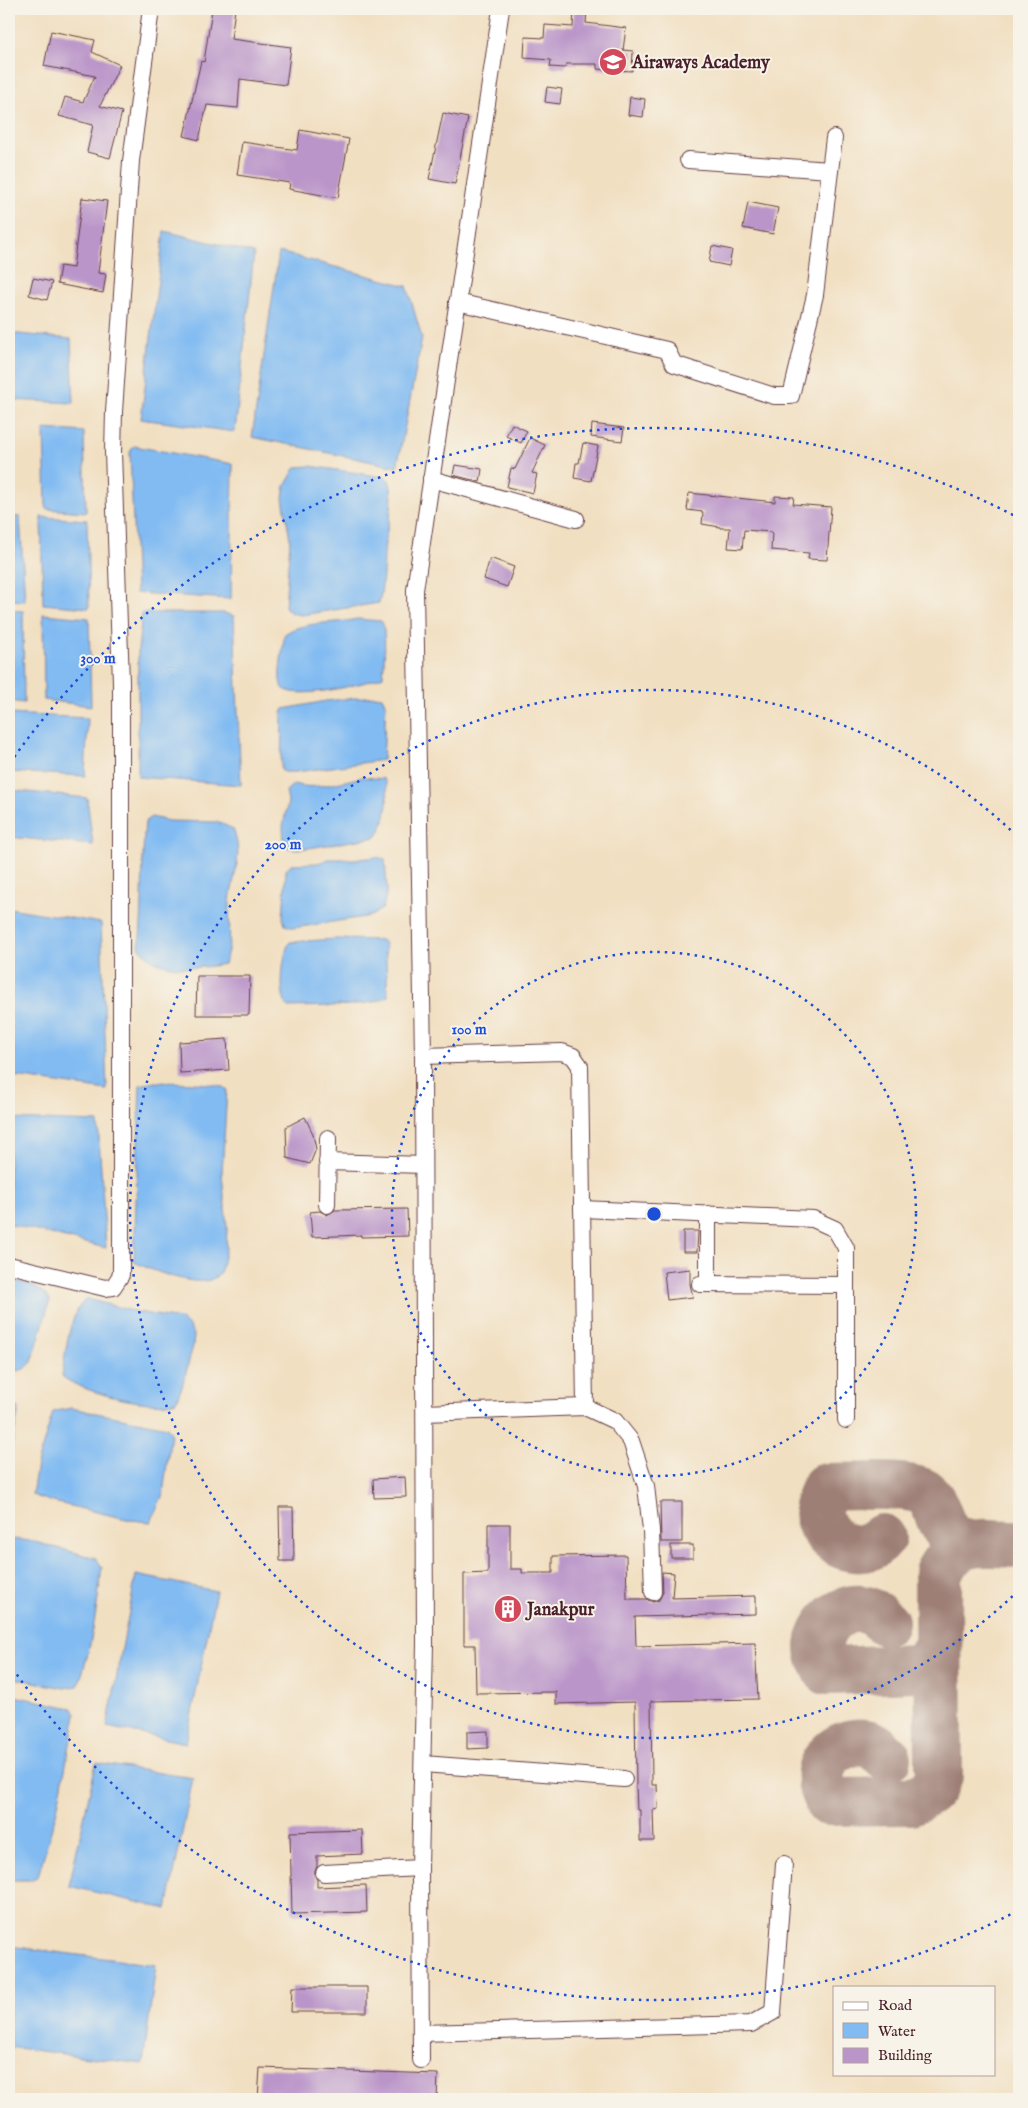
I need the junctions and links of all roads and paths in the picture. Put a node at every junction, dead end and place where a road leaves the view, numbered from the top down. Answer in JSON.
{"nodes":[{"id":1,"x":151,"y":9,"type":"edge"},
{"id":2,"x":501,"y":9,"type":"edge"},
{"id":3,"x":834,"y":138,"type":"dead end"},
{"id":4,"x":688,"y":160,"type":"dead end"},
{"id":5,"x":830,"y":170,"type":"junction"},
{"id":6,"x":458,"y":302,"type":"junction"},
{"id":7,"x":431,"y":479,"type":"junction"},
{"id":8,"x":576,"y":519,"type":"dead end"},
{"id":9,"x":423,"y":1056,"type":"junction"},
{"id":10,"x":328,"y":1138,"type":"dead end"},
{"id":11,"x":328,"y":1162,"type":"junction"},
{"id":12,"x":423,"y":1165,"type":"junction"},
{"id":13,"x":326,"y":1206,"type":"dead end"},
{"id":14,"x":582,"y":1209,"type":"junction"},
{"id":15,"x":708,"y":1214,"type":"junction"},
{"id":16,"x":9,"y":1265,"type":"edge"},
{"id":17,"x":846,"y":1285,"type":"junction"},
{"id":18,"x":585,"y":1407,"type":"junction"},
{"id":19,"x":425,"y":1413,"type":"junction"},
{"id":20,"x":846,"y":1420,"type":"dead end"},
{"id":21,"x":652,"y":1592,"type":"dead end"},
{"id":22,"x":422,"y":1764,"type":"junction"},
{"id":23,"x":624,"y":1779,"type":"dead end"},
{"id":24,"x":784,"y":1864,"type":"dead end"},
{"id":25,"x":420,"y":1868,"type":"junction"},
{"id":26,"x":324,"y":1873,"type":"dead end"},
{"id":27,"x":421,"y":2033,"type":"junction"},
{"id":28,"x":421,"y":2060,"type":"dead end"}],
"edges":[{"from":1,"to":16,"type":"street"},
{"from":2,"to":6,"type":"street"},
{"from":3,"to":5,"type":"street"},
{"from":4,"to":5,"type":"street"},
{"from":5,"to":6,"type":"street"},
{"from":6,"to":7,"type":"street"},
{"from":7,"to":8,"type":"street"},
{"from":7,"to":9,"type":"street"},
{"from":9,"to":12,"type":"street"},
{"from":9,"to":14,"type":"street"},
{"from":10,"to":11,"type":"street"},
{"from":11,"to":12,"type":"street"},
{"from":11,"to":13,"type":"street"},
{"from":12,"to":19,"type":"street"},
{"from":14,"to":15,"type":"street"},
{"from":14,"to":18,"type":"street"},
{"from":15,"to":17,"type":"street"},
{"from":15,"to":17,"type":"street"},
{"from":17,"to":20,"type":"street"},
{"from":18,"to":19,"type":"street"},
{"from":18,"to":21,"type":"street"},
{"from":19,"to":22,"type":"street"},
{"from":22,"to":23,"type":"street"},
{"from":22,"to":25,"type":"street"},
{"from":24,"to":27,"type":"street"},
{"from":25,"to":26,"type":"street"},
{"from":25,"to":27,"type":"street"},
{"from":27,"to":28,"type":"street"}]}
